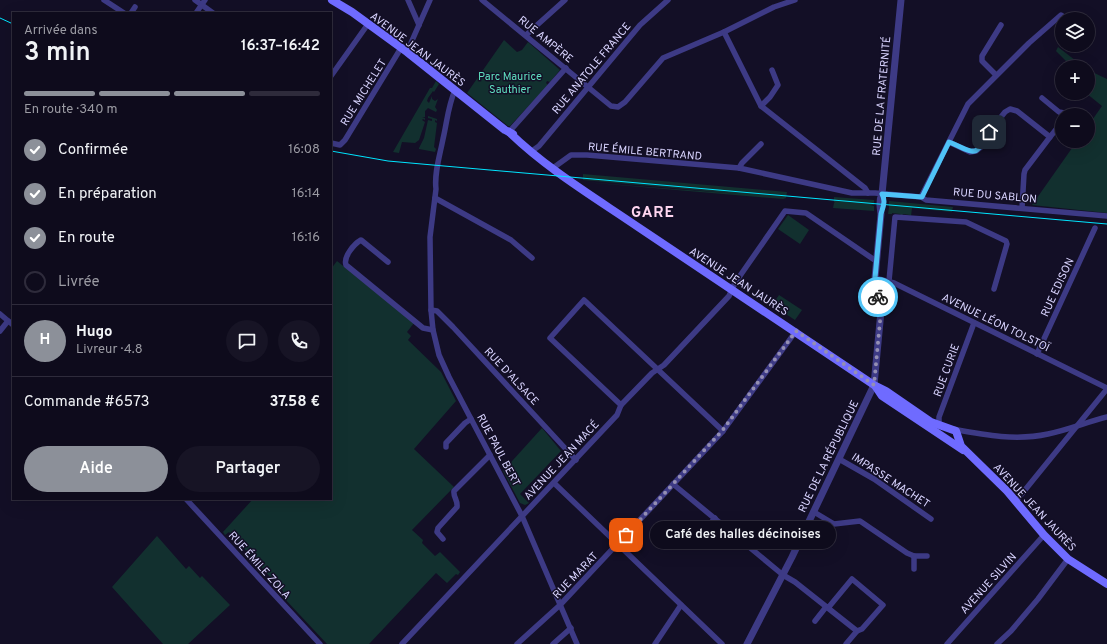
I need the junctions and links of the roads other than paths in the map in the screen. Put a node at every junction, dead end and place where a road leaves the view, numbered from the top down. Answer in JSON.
{"nodes":[{"id":1,"x":104,"y":0,"type":"edge"},
{"id":2,"x":195,"y":0,"type":"edge"},
{"id":3,"x":332,"y":0,"type":"edge"},
{"id":4,"x":408,"y":0,"type":"edge"},
{"id":5,"x":430,"y":0,"type":"edge"},
{"id":6,"x":482,"y":0,"type":"edge"},
{"id":7,"x":565,"y":0,"type":"edge"},
{"id":8,"x":668,"y":0,"type":"edge"},
{"id":9,"x":795,"y":0,"type":"edge"},
{"id":10,"x":901,"y":0,"type":"edge"},
{"id":11,"x":204,"y":2,"type":"edge"},
{"id":12,"x":135,"y":7,"type":"dead end"},
{"id":13,"x":122,"y":12,"type":"edge"},
{"id":14,"x":131,"y":12,"type":"edge"},
{"id":15,"x":197,"y":12,"type":"edge"},
{"id":16,"x":213,"y":12,"type":"edge"},
{"id":17,"x":1055,"y":20,"type":"edge"},
{"id":18,"x":368,"y":24,"type":"junction"},
{"id":19,"x":419,"y":25,"type":"junction"},
{"id":20,"x":1001,"y":25,"type":"dead end"},
{"id":21,"x":724,"y":32,"type":"junction"},
{"id":22,"x":526,"y":35,"type":"junction"},
{"id":23,"x":404,"y":50,"type":"junction"},
{"id":24,"x":566,"y":68,"type":"junction"},
{"id":25,"x":772,"y":70,"type":"dead end"},
{"id":26,"x":332,"y":75,"type":"edge"},
{"id":27,"x":996,"y":75,"type":"junction"},
{"id":28,"x":589,"y":87,"type":"junction"},
{"id":29,"x":455,"y":90,"type":"junction"},
{"id":30,"x":1042,"y":98,"type":"dead end"},
{"id":31,"x":761,"y":106,"type":"junction"},
{"id":32,"x":1055,"y":109,"type":"edge"},
{"id":33,"x":1055,"y":131,"type":"edge"},
{"id":34,"x":509,"y":132,"type":"junction"},
{"id":35,"x":1050,"y":137,"type":"junction"},
{"id":36,"x":949,"y":142,"type":"junction"},
{"id":37,"x":332,"y":143,"type":"edge"},
{"id":38,"x":761,"y":144,"type":"dead end"},
{"id":39,"x":534,"y":150,"type":"junction"},
{"id":40,"x":555,"y":166,"type":"junction"},
{"id":41,"x":739,"y":168,"type":"junction"},
{"id":42,"x":868,"y":193,"type":"junction"},
{"id":43,"x":882,"y":194,"type":"junction"},
{"id":44,"x":922,"y":197,"type":"junction"},
{"id":45,"x":435,"y":198,"type":"junction"},
{"id":46,"x":1022,"y":208,"type":"junction"},
{"id":47,"x":1107,"y":216,"type":"edge"},
{"id":48,"x":1095,"y":228,"type":"dead end"},
{"id":49,"x":532,"y":258,"type":"dead end"},
{"id":50,"x":876,"y":261,"type":"junction"},
{"id":51,"x":388,"y":262,"type":"dead end"},
{"id":52,"x":875,"y":278,"type":"junction"},
{"id":53,"x":889,"y":282,"type":"junction"},
{"id":54,"x":994,"y":289,"type":"dead end"},
{"id":55,"x":733,"y":290,"type":"junction"},
{"id":56,"x":431,"y":310,"type":"junction"},
{"id":57,"x":0,"y":314,"type":"edge"},
{"id":58,"x":11,"y":323,"type":"edge"},
{"id":59,"x":974,"y":323,"type":"junction"},
{"id":60,"x":433,"y":330,"type":"junction"},
{"id":61,"x":0,"y":331,"type":"edge"},
{"id":62,"x":796,"y":331,"type":"junction"},
{"id":63,"x":1037,"y":354,"type":"junction"},
{"id":64,"x":657,"y":370,"type":"junction"},
{"id":65,"x":874,"y":385,"type":"junction"},
{"id":66,"x":1107,"y":388,"type":"edge"},
{"id":67,"x":621,"y":405,"type":"junction"},
{"id":68,"x":1107,"y":417,"type":"edge"},
{"id":69,"x":471,"y":419,"type":"junction"},
{"id":70,"x":939,"y":425,"type":"junction"},
{"id":71,"x":1078,"y":426,"type":"junction"},
{"id":72,"x":953,"y":429,"type":"junction"},
{"id":73,"x":722,"y":431,"type":"junction"},
{"id":74,"x":966,"y":432,"type":"junction"},
{"id":75,"x":957,"y":437,"type":"junction"},
{"id":76,"x":948,"y":440,"type":"junction"},
{"id":77,"x":446,"y":447,"type":"dead end"},
{"id":78,"x":969,"y":454,"type":"junction"},
{"id":79,"x":490,"y":455,"type":"junction"},
{"id":80,"x":839,"y":459,"type":"junction"},
{"id":81,"x":576,"y":460,"type":"junction"},
{"id":82,"x":554,"y":483,"type":"junction"},
{"id":83,"x":673,"y":484,"type":"junction"},
{"id":84,"x":187,"y":500,"type":"edge"},
{"id":85,"x":1016,"y":501,"type":"junction"},
{"id":86,"x":814,"y":512,"type":"junction"},
{"id":87,"x":522,"y":516,"type":"junction"},
{"id":88,"x":715,"y":518,"type":"junction"},
{"id":89,"x":931,"y":519,"type":"dead end"},
{"id":90,"x":1044,"y":535,"type":"junction"},
{"id":91,"x":705,"y":536,"type":"dead end"},
{"id":92,"x":443,"y":539,"type":"dead end"},
{"id":93,"x":618,"y":544,"type":"junction"},
{"id":94,"x":914,"y":556,"type":"junction"},
{"id":95,"x":927,"y":556,"type":"dead end"},
{"id":96,"x":1068,"y":559,"type":"junction"},
{"id":97,"x":914,"y":568,"type":"dead end"},
{"id":98,"x":783,"y":575,"type":"junction"},
{"id":99,"x":1107,"y":584,"type":"edge"},
{"id":100,"x":560,"y":605,"type":"junction"},
{"id":101,"x":681,"y":605,"type":"junction"},
{"id":102,"x":827,"y":608,"type":"junction"},
{"id":103,"x":815,"y":621,"type":"dead end"},
{"id":104,"x":571,"y":628,"type":"junction"},
{"id":105,"x":857,"y":632,"type":"junction"},
{"id":106,"x":320,"y":644,"type":"edge"},
{"id":107,"x":402,"y":644,"type":"edge"},
{"id":108,"x":517,"y":644,"type":"edge"},
{"id":109,"x":553,"y":644,"type":"edge"},
{"id":110,"x":577,"y":644,"type":"edge"},
{"id":111,"x":655,"y":644,"type":"edge"},
{"id":112,"x":722,"y":644,"type":"edge"},
{"id":113,"x":747,"y":644,"type":"edge"},
{"id":114,"x":846,"y":644,"type":"edge"},
{"id":115,"x":947,"y":644,"type":"edge"},
{"id":116,"x":998,"y":644,"type":"edge"}],
"edges":[{"from":1,"to":13,"type":"street"},
{"from":2,"to":11,"type":"street"},
{"from":3,"to":18,"type":"main road","name":"AVENUE JEAN JAURÈS"},
{"from":4,"to":19,"type":"street"},
{"from":5,"to":19,"type":"street","name":"RUE MICHELET"},
{"from":6,"to":22,"type":"street","name":"RUE AMPÈRE"},
{"from":7,"to":22,"type":"street"},
{"from":8,"to":28,"type":"street","name":"RUE ANATOLE FRANCE"},
{"from":9,"to":21,"type":"street"},
{"from":10,"to":43,"type":"street","name":"RUE DE LA FRATERNITÉ"},
{"from":11,"to":15,"type":"street"},
{"from":11,"to":16,"type":"street"},
{"from":12,"to":14,"type":"street"},
{"from":17,"to":27,"type":"street"},
{"from":18,"to":23,"type":"main road","name":"AVENUE JEAN JAURÈS"},
{"from":18,"to":26,"type":"street"},
{"from":19,"to":23,"type":"street","name":"RUE MICHELET"},
{"from":20,"to":27,"type":"street"},
{"from":21,"to":28,"type":"street","name":"RUE AMPÈRE"},
{"from":21,"to":31,"type":"street"},
{"from":22,"to":24,"type":"street","name":"RUE AMPÈRE"},
{"from":23,"to":29,"type":"main road","name":"AVENUE JEAN JAURÈS"},
{"from":23,"to":37,"type":"street","name":"RUE MICHELET"},
{"from":24,"to":28,"type":"street","name":"RUE AMPÈRE"},
{"from":24,"to":34,"type":"street"},
{"from":25,"to":31,"type":"street"},
{"from":27,"to":36,"type":"street"},
{"from":28,"to":39,"type":"street","name":"RUE ANATOLE FRANCE"},
{"from":29,"to":34,"type":"main road","name":"AVENUE JEAN JAURÈS"},
{"from":29,"to":45,"type":"street","name":"RUE PAUL BERT"},
{"from":30,"to":32,"type":"street"},
{"from":31,"to":42,"type":"street"},
{"from":33,"to":35,"type":"street"},
{"from":34,"to":39,"type":"main road","name":"AVENUE JEAN JAURÈS"},
{"from":35,"to":36,"type":"street"},
{"from":35,"to":46,"type":"street"},
{"from":36,"to":44,"type":"street"},
{"from":38,"to":41,"type":"street"},
{"from":39,"to":40,"type":"main road","name":"AVENUE JEAN JAURÈS"},
{"from":40,"to":41,"type":"street","name":"RUE ÉMILE BERTRAND"},
{"from":40,"to":55,"type":"main road","name":"AVENUE JEAN JAURÈS"},
{"from":41,"to":42,"type":"street","name":"RUE ÉMILE BERTRAND"},
{"from":42,"to":43,"type":"street","name":"RUE ÉMILE BERTRAND"},
{"from":43,"to":44,"type":"street","name":"RUE DU SABLON"},
{"from":43,"to":50,"type":"street","name":"RUE DE LA FRATERNITÉ"},
{"from":44,"to":46,"type":"street","name":"RUE DU SABLON"},
{"from":45,"to":49,"type":"street"},
{"from":45,"to":56,"type":"street","name":"RUE PAUL BERT"},
{"from":46,"to":47,"type":"street","name":"RUE DU SABLON"},
{"from":48,"to":63,"type":"street","name":"RUE EDISON"},
{"from":50,"to":52,"type":"street","name":"RUE DE LA FRATERNITÉ"},
{"from":50,"to":55,"type":"street","name":"AVENUE JEAN MACÉ"},
{"from":51,"to":60,"type":"street"},
{"from":52,"to":53,"type":"street","name":"AVENUE LÉON TOLSTOÏ"},
{"from":52,"to":65,"type":"street","name":"RUE DE LA FRATERNITÉ"},
{"from":53,"to":54,"type":"street"},
{"from":53,"to":59,"type":"street","name":"AVENUE LÉON TOLSTOÏ"},
{"from":55,"to":62,"type":"main road","name":"AVENUE JEAN JAURÈS"},
{"from":55,"to":64,"type":"street","name":"AVENUE JEAN MACÉ"},
{"from":56,"to":60,"type":"street","name":"RUE PAUL BERT"},
{"from":56,"to":81,"type":"street","name":"RUE D'ALSACE"},
{"from":57,"to":58,"type":"street"},
{"from":58,"to":61,"type":"street"},
{"from":59,"to":63,"type":"street","name":"AVENUE LÉON TOLSTOÏ"},
{"from":59,"to":70,"type":"street","name":"RUE CURIE"},
{"from":60,"to":69,"type":"street","name":"RUE PAUL BERT"},
{"from":62,"to":65,"type":"main road","name":"AVENUE JEAN JAURÈS"},
{"from":62,"to":73,"type":"street","name":"RUE MARAT"},
{"from":63,"to":66,"type":"street","name":"AVENUE LÉON TOLSTOÏ"},
{"from":64,"to":67,"type":"street","name":"AVENUE JEAN MACÉ"},
{"from":64,"to":67,"type":"street"},
{"from":64,"to":73,"type":"street"},
{"from":65,"to":70,"type":"main road","name":"AVENUE JEAN JAURÈS"},
{"from":65,"to":76,"type":"main road","name":"AVENUE JEAN JAURÈS"},
{"from":65,"to":80,"type":"street","name":"RUE DE LA RÉPUBLIQUE"},
{"from":66,"to":71,"type":"street"},
{"from":67,"to":81,"type":"street","name":"AVENUE JEAN MACÉ"},
{"from":68,"to":71,"type":"street"},
{"from":69,"to":77,"type":"street"},
{"from":69,"to":79,"type":"street","name":"RUE PAUL BERT"},
{"from":70,"to":72,"type":"main road","name":"AVENUE JEAN JAURÈS"},
{"from":71,"to":74,"type":"street"},
{"from":71,"to":85,"type":"street"},
{"from":72,"to":74,"type":"street"},
{"from":72,"to":75,"type":"main road","name":"AVENUE JEAN JAURÈS"},
{"from":73,"to":83,"type":"street","name":"RUE MARAT"},
{"from":74,"to":75,"type":"street"},
{"from":75,"to":76,"type":"main road"},
{"from":75,"to":78,"type":"main road","name":"AVENUE JEAN JAURÈS"},
{"from":76,"to":78,"type":"main road","name":"AVENUE JEAN JAURÈS"},
{"from":78,"to":85,"type":"main road","name":"AVENUE JEAN JAURÈS"},
{"from":79,"to":87,"type":"street","name":"RUE PAUL BERT"},
{"from":79,"to":92,"type":"street"},
{"from":80,"to":86,"type":"street","name":"RUE DE LA RÉPUBLIQUE"},
{"from":80,"to":89,"type":"street","name":"IMPASSE MACHET"},
{"from":81,"to":82,"type":"street","name":"AVENUE JEAN MACÉ"},
{"from":82,"to":87,"type":"street","name":"AVENUE JEAN MACÉ"},
{"from":82,"to":93,"type":"street"},
{"from":83,"to":88,"type":"street"},
{"from":83,"to":93,"type":"street","name":"RUE MARAT"},
{"from":84,"to":106,"type":"street","name":"RUE ÉMILE ZOLA"},
{"from":85,"to":90,"type":"main road","name":"AVENUE JEAN JAURÈS"},
{"from":86,"to":94,"type":"street"},
{"from":86,"to":98,"type":"street","name":"RUE DE LA RÉPUBLIQUE"},
{"from":87,"to":100,"type":"street","name":"RUE PAUL BERT"},
{"from":87,"to":107,"type":"street","name":"AVENUE JEAN MACÉ"},
{"from":88,"to":91,"type":"street"},
{"from":88,"to":98,"type":"street"},
{"from":90,"to":96,"type":"main road","name":"AVENUE JEAN JAURÈS"},
{"from":90,"to":115,"type":"street","name":"AVENUE SILVIN"},
{"from":93,"to":100,"type":"street","name":"RUE MARAT"},
{"from":93,"to":101,"type":"street"},
{"from":94,"to":95,"type":"street"},
{"from":94,"to":97,"type":"street"},
{"from":96,"to":99,"type":"main road","name":"AVENUE JEAN JAURÈS"},
{"from":96,"to":116,"type":"street"},
{"from":98,"to":102,"type":"street"},
{"from":98,"to":113,"type":"street","name":"RUE DE LA RÉPUBLIQUE"},
{"from":100,"to":104,"type":"street","name":"RUE PAUL BERT"},
{"from":100,"to":108,"type":"street","name":"RUE MARAT"},
{"from":101,"to":111,"type":"street"},
{"from":101,"to":112,"type":"street"},
{"from":102,"to":103,"type":"street"},
{"from":102,"to":105,"type":"street"},
{"from":102,"to":105,"type":"street"},
{"from":104,"to":109,"type":"street"},
{"from":104,"to":110,"type":"street","name":"RUE PAUL BERT"},
{"from":105,"to":114,"type":"street"}]}
